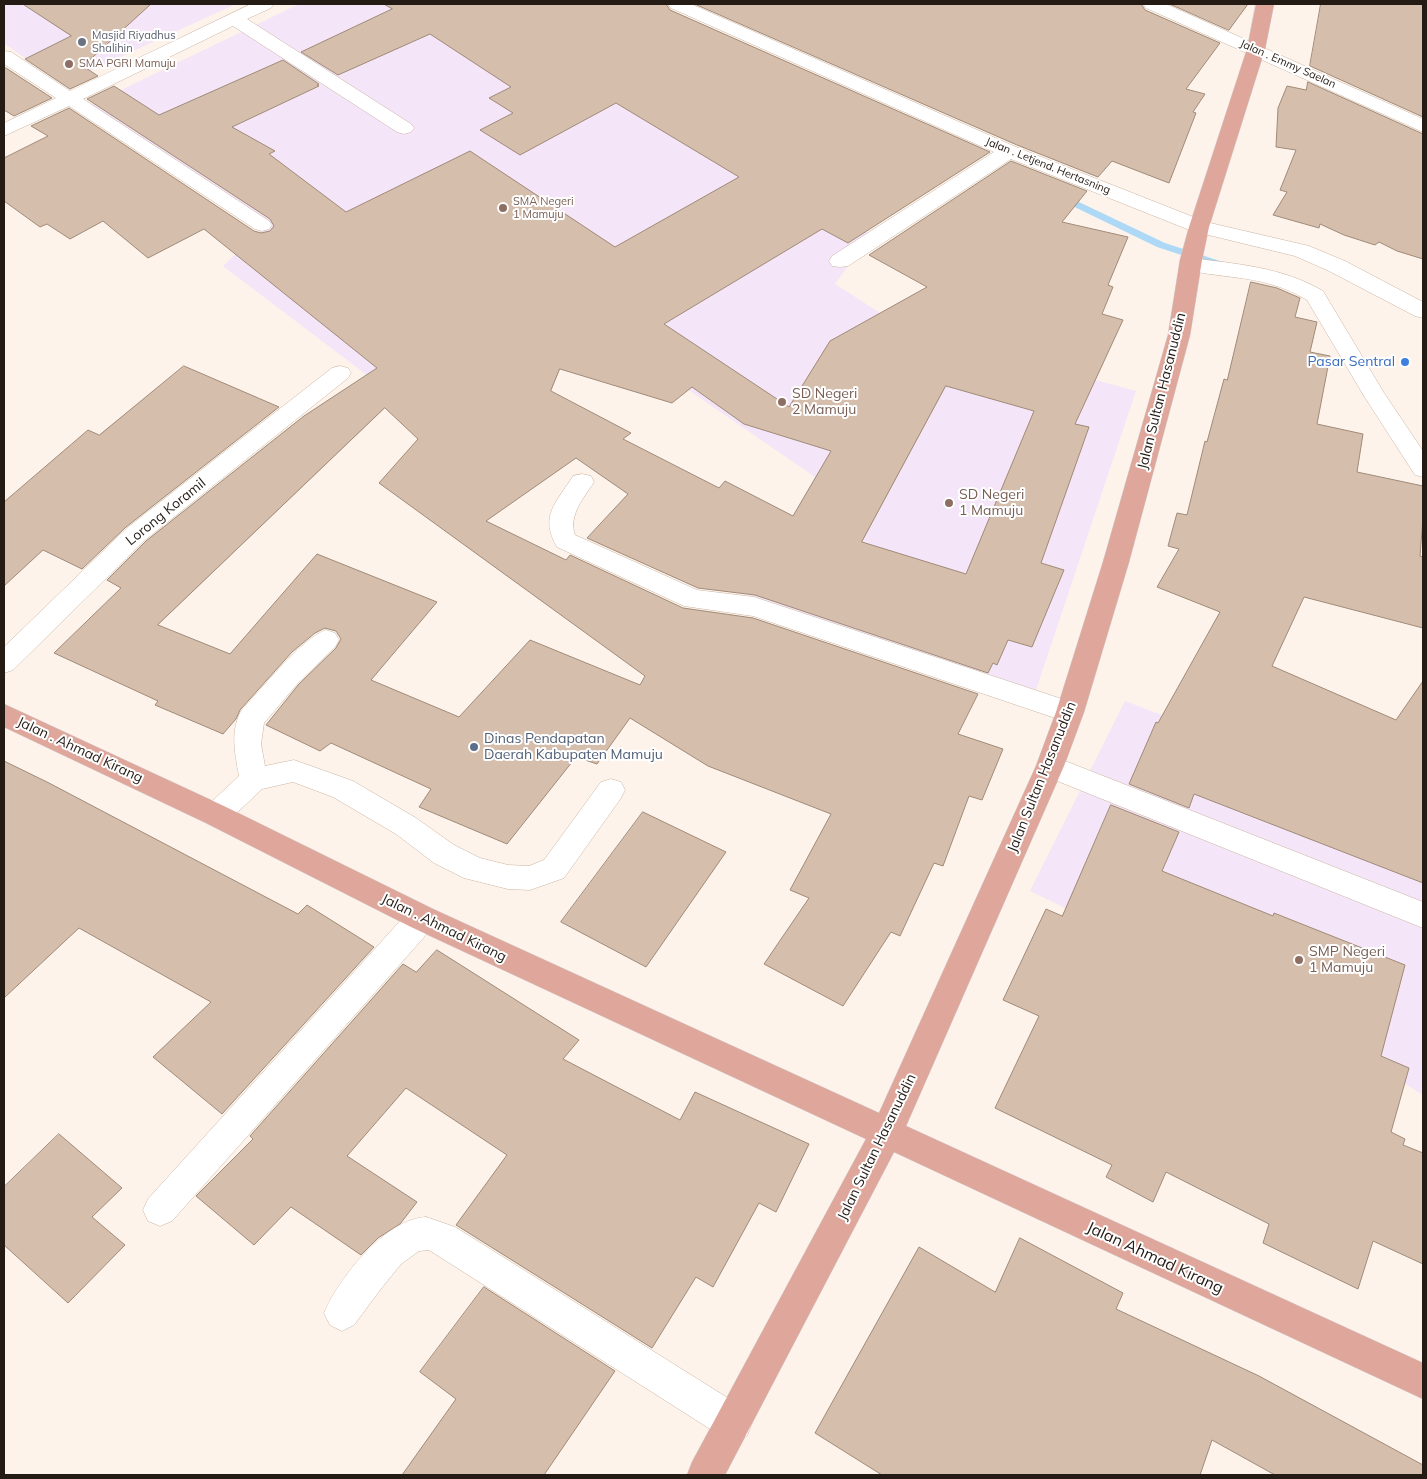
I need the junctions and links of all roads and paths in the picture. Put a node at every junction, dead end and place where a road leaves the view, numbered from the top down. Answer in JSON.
{"nodes":[{"id":1,"x":265,"y":4,"type":"edge"},
{"id":2,"x":677,"y":4,"type":"edge"},
{"id":3,"x":1152,"y":4,"type":"edge"},
{"id":4,"x":1266,"y":4,"type":"edge"},
{"id":5,"x":702,"y":8,"type":"edge"},
{"id":6,"x":234,"y":19,"type":"junction"},
{"id":7,"x":1256,"y":49,"type":"junction"},
{"id":8,"x":4,"y":56,"type":"edge"},
{"id":9,"x":69,"y":98,"type":"junction"},
{"id":10,"x":1423,"y":126,"type":"edge"},
{"id":11,"x":404,"y":128,"type":"dead end"},
{"id":12,"x":4,"y":130,"type":"edge"},
{"id":13,"x":1009,"y":151,"type":"junction"},
{"id":14,"x":262,"y":225,"type":"dead end"},
{"id":15,"x":1194,"y":247,"type":"junction"},
{"id":16,"x":840,"y":261,"type":"dead end"},
{"id":17,"x":1423,"y":311,"type":"edge"},
{"id":18,"x":340,"y":374,"type":"dead end"},
{"id":19,"x":1423,"y":469,"type":"edge"},
{"id":20,"x":582,"y":482,"type":"dead end"},
{"id":21,"x":326,"y":640,"type":"dead end"},
{"id":22,"x":4,"y":663,"type":"edge"},
{"id":23,"x":1070,"y":712,"type":"junction"},
{"id":24,"x":4,"y":715,"type":"edge"},
{"id":25,"x":1050,"y":766,"type":"junction"},
{"id":26,"x":254,"y":779,"type":"junction"},
{"id":27,"x":611,"y":790,"type":"dead end"},
{"id":28,"x":216,"y":815,"type":"junction"},
{"id":29,"x":1423,"y":915,"type":"edge"},
{"id":30,"x":422,"y":918,"type":"junction"},
{"id":31,"x":886,"y":1134,"type":"junction"},
{"id":32,"x":160,"y":1210,"type":"dead end"},
{"id":33,"x":342,"y":1312,"type":"dead end"},
{"id":34,"x":1423,"y":1381,"type":"edge"},
{"id":35,"x":734,"y":1423,"type":"junction"},
{"id":36,"x":705,"y":1475,"type":"edge"}],
"edges":[{"from":1,"to":6,"type":"street"},
{"from":2,"to":5,"type":"street","name":"Jalan . Letjend. Hertasning"},
{"from":3,"to":7,"type":"street","name":"Jalan . Emmy Saelan"},
{"from":4,"to":7,"type":"main road","name":"Jalan Sultan Hasanuddin"},
{"from":5,"to":13,"type":"street","name":"Jalan . Letjend. Hertasning"},
{"from":6,"to":9,"type":"street"},
{"from":6,"to":11,"type":"street"},
{"from":7,"to":10,"type":"street","name":"Jalan . Emmy Saelan"},
{"from":7,"to":15,"type":"main road","name":"Jalan Sultan Hasanuddin"},
{"from":8,"to":9,"type":"street"},
{"from":9,"to":12,"type":"street"},
{"from":9,"to":14,"type":"street"},
{"from":13,"to":15,"type":"street","name":"Jalan . Letjend. Hertasning"},
{"from":13,"to":16,"type":"street"},
{"from":15,"to":17,"type":"street","name":"Jalan . Letjend. Hertasning"},
{"from":15,"to":19,"type":"street"},
{"from":15,"to":23,"type":"main road","name":"Jalan Sultan Hasanuddin"},
{"from":18,"to":22,"type":"street","name":"Lorong Koramil"},
{"from":20,"to":23,"type":"street"},
{"from":21,"to":26,"type":"street"},
{"from":23,"to":25,"type":"main road","name":"Jalan Sultan Hasanuddin"},
{"from":24,"to":28,"type":"main road","name":"Jalan . Ahmad Kirang"},
{"from":25,"to":29,"type":"street"},
{"from":25,"to":31,"type":"main road","name":"Jalan Sultan Hasanuddin"},
{"from":26,"to":27,"type":"street"},
{"from":26,"to":28,"type":"street"},
{"from":28,"to":30,"type":"main road","name":"Jalan . Ahmad Kirang"},
{"from":30,"to":31,"type":"main road","name":"Jalan . Ahmad Kirang"},
{"from":30,"to":32,"type":"street"},
{"from":31,"to":34,"type":"main road","name":"Jalan Ahmad Kirang"},
{"from":31,"to":35,"type":"main road","name":"Jalan Sultan Hasanuddin"},
{"from":33,"to":35,"type":"street"},
{"from":35,"to":36,"type":"main road","name":"Jalan Sultan Hasanuddin"}]}
